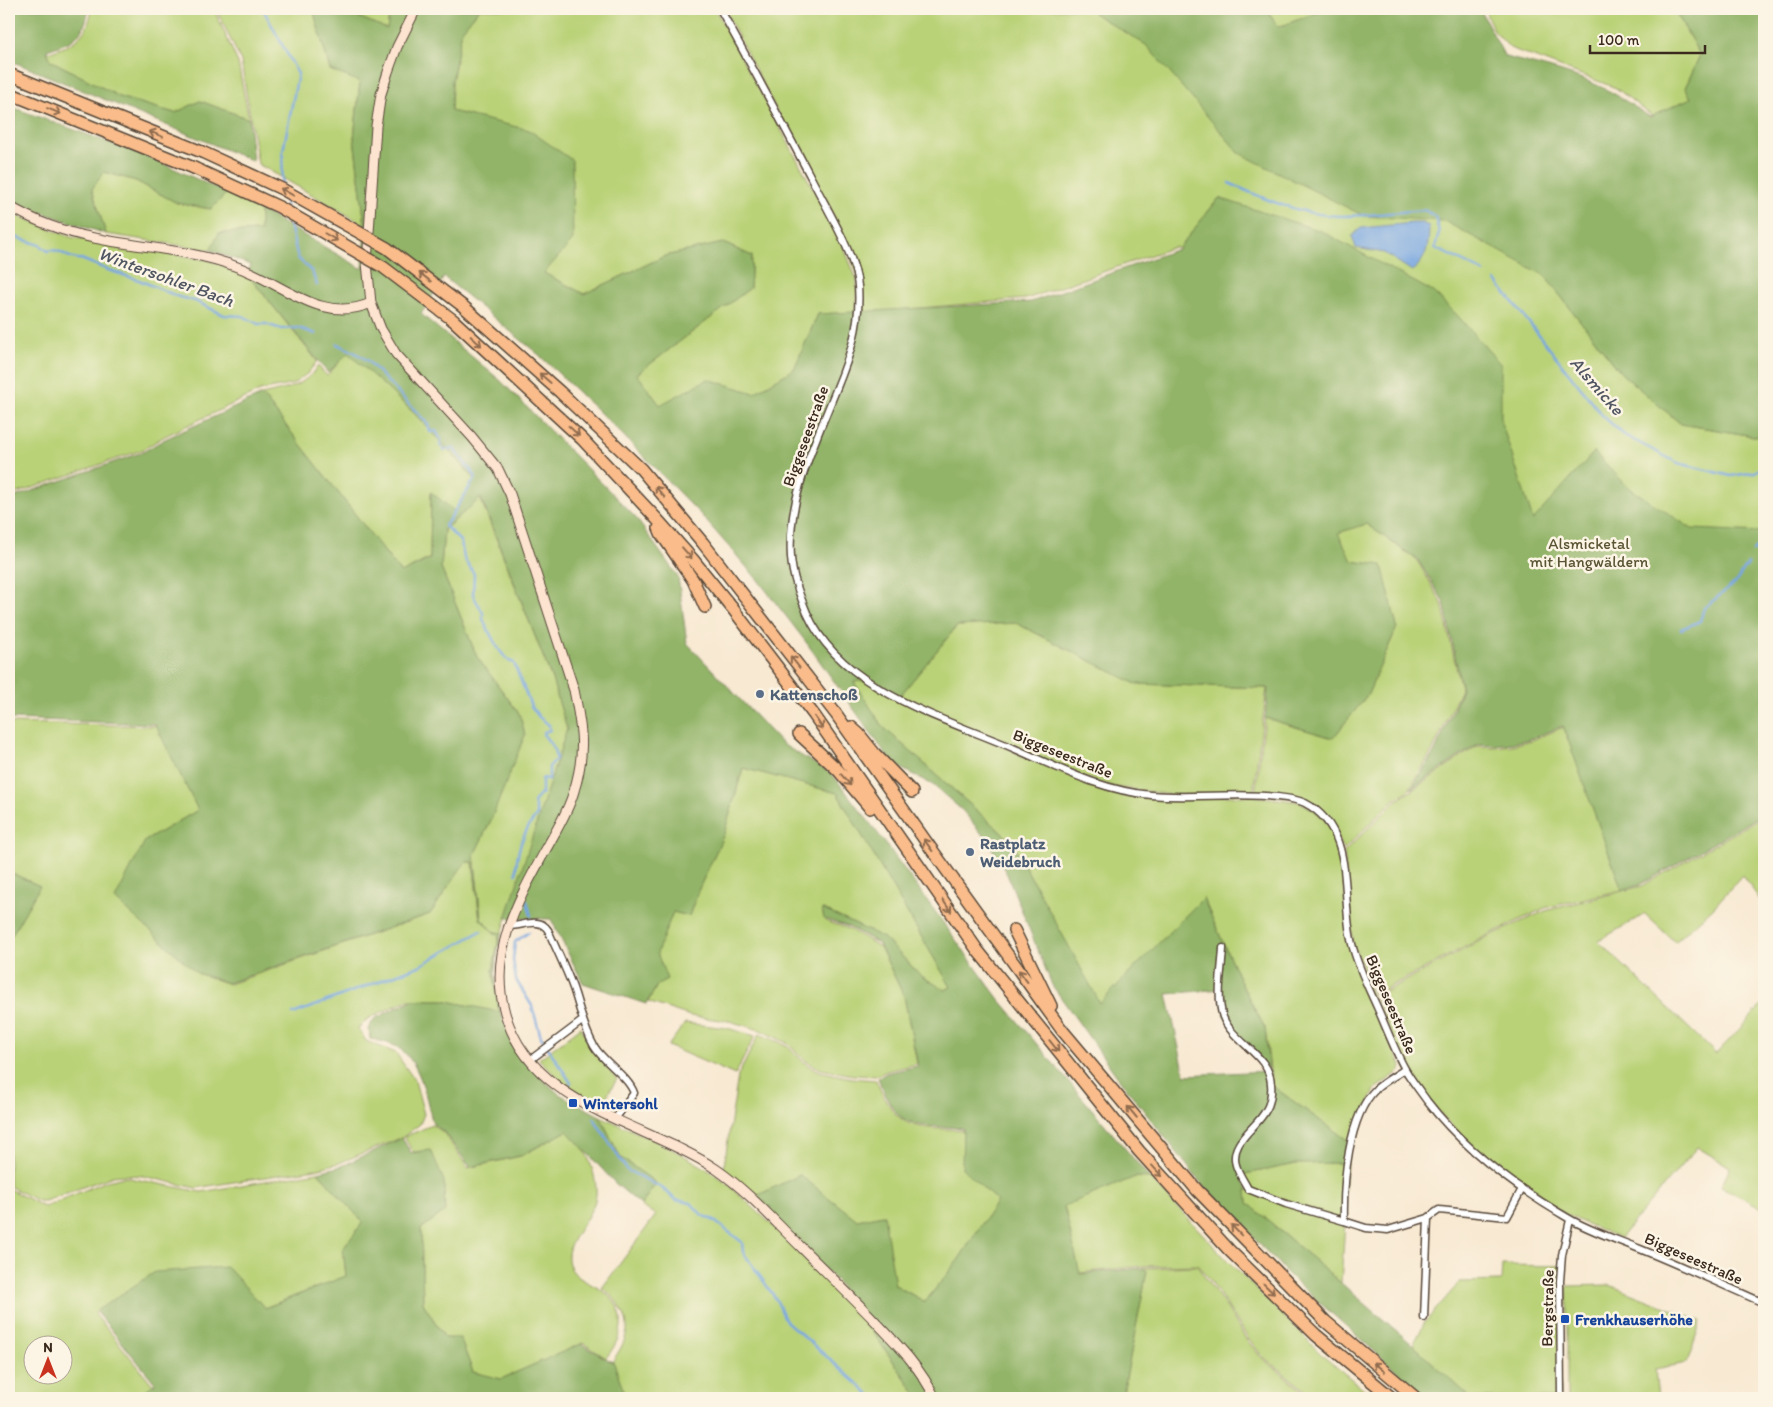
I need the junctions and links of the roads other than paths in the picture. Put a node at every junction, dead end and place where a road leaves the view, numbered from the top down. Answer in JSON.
{"nodes":[{"id":1,"x":416,"y":9,"type":"edge"},
{"id":2,"x":720,"y":9,"type":"edge"},
{"id":3,"x":9,"y":74,"type":"edge"},
{"id":4,"x":9,"y":93,"type":"edge"},
{"id":5,"x":9,"y":206,"type":"edge"},
{"id":6,"x":371,"y":303,"type":"junction"},
{"id":7,"x":655,"y":517,"type":"junction"},
{"id":8,"x":705,"y":607,"type":"dead end"},
{"id":9,"x":836,"y":714,"type":"junction"},
{"id":10,"x":798,"y":734,"type":"dead end"},
{"id":11,"x":912,"y":792,"type":"dead end"},
{"id":12,"x":888,"y":824,"type":"junction"},
{"id":13,"x":1014,"y":930,"type":"dead end"},
{"id":14,"x":507,"y":931,"type":"junction"},
{"id":15,"x":1223,"y":948,"type":"dead end"},
{"id":16,"x":582,"y":1021,"type":"junction"},
{"id":17,"x":1062,"y":1030,"type":"junction"},
{"id":18,"x":530,"y":1060,"type":"junction"},
{"id":19,"x":1405,"y":1069,"type":"junction"},
{"id":20,"x":615,"y":1119,"type":"junction"},
{"id":21,"x":1522,"y":1189,"type":"junction"},
{"id":22,"x":1428,"y":1218,"type":"junction"},
{"id":23,"x":1570,"y":1220,"type":"junction"},
{"id":24,"x":1344,"y":1221,"type":"junction"},
{"id":25,"x":1764,"y":1304,"type":"edge"},
{"id":26,"x":1424,"y":1318,"type":"dead end"},
{"id":27,"x":935,"y":1398,"type":"edge"},
{"id":28,"x":1392,"y":1398,"type":"edge"},
{"id":29,"x":1416,"y":1398,"type":"edge"},
{"id":30,"x":1561,"y":1398,"type":"edge"}],
"edges":[{"from":1,"to":6,"type":"street"},
{"from":2,"to":19,"type":"street","name":"Biggeseestraße"},
{"from":9,"to":3,"type":"highway","one_way":true,"bridge":true},
{"from":4,"to":7,"type":"highway","one_way":true,"bridge":true},
{"from":5,"to":6,"type":"street"},
{"from":6,"to":14,"type":"street"},
{"from":7,"to":8,"type":"highway"},
{"from":7,"to":12,"type":"highway","one_way":true},
{"from":9,"to":11,"type":"highway"},
{"from":17,"to":9,"type":"highway","one_way":true},
{"from":10,"to":12,"type":"highway","one_way":true},
{"from":12,"to":28,"type":"highway","one_way":true},
{"from":13,"to":17,"type":"highway"},
{"from":14,"to":16,"type":"street"},
{"from":14,"to":18,"type":"street"},
{"from":15,"to":24,"type":"street"},
{"from":16,"to":18,"type":"street"},
{"from":16,"to":20,"type":"street"},
{"from":29,"to":17,"type":"highway","one_way":true},
{"from":18,"to":20,"type":"street"},
{"from":19,"to":21,"type":"street","name":"Biggeseestraße"},
{"from":19,"to":24,"type":"street"},
{"from":20,"to":27,"type":"street"},
{"from":21,"to":22,"type":"street"},
{"from":21,"to":23,"type":"street","name":"Biggeseestraße"},
{"from":22,"to":24,"type":"street"},
{"from":22,"to":26,"type":"street"},
{"from":23,"to":25,"type":"street","name":"Biggeseestraße"},
{"from":23,"to":30,"type":"street","name":"Bergstraße"}]}
